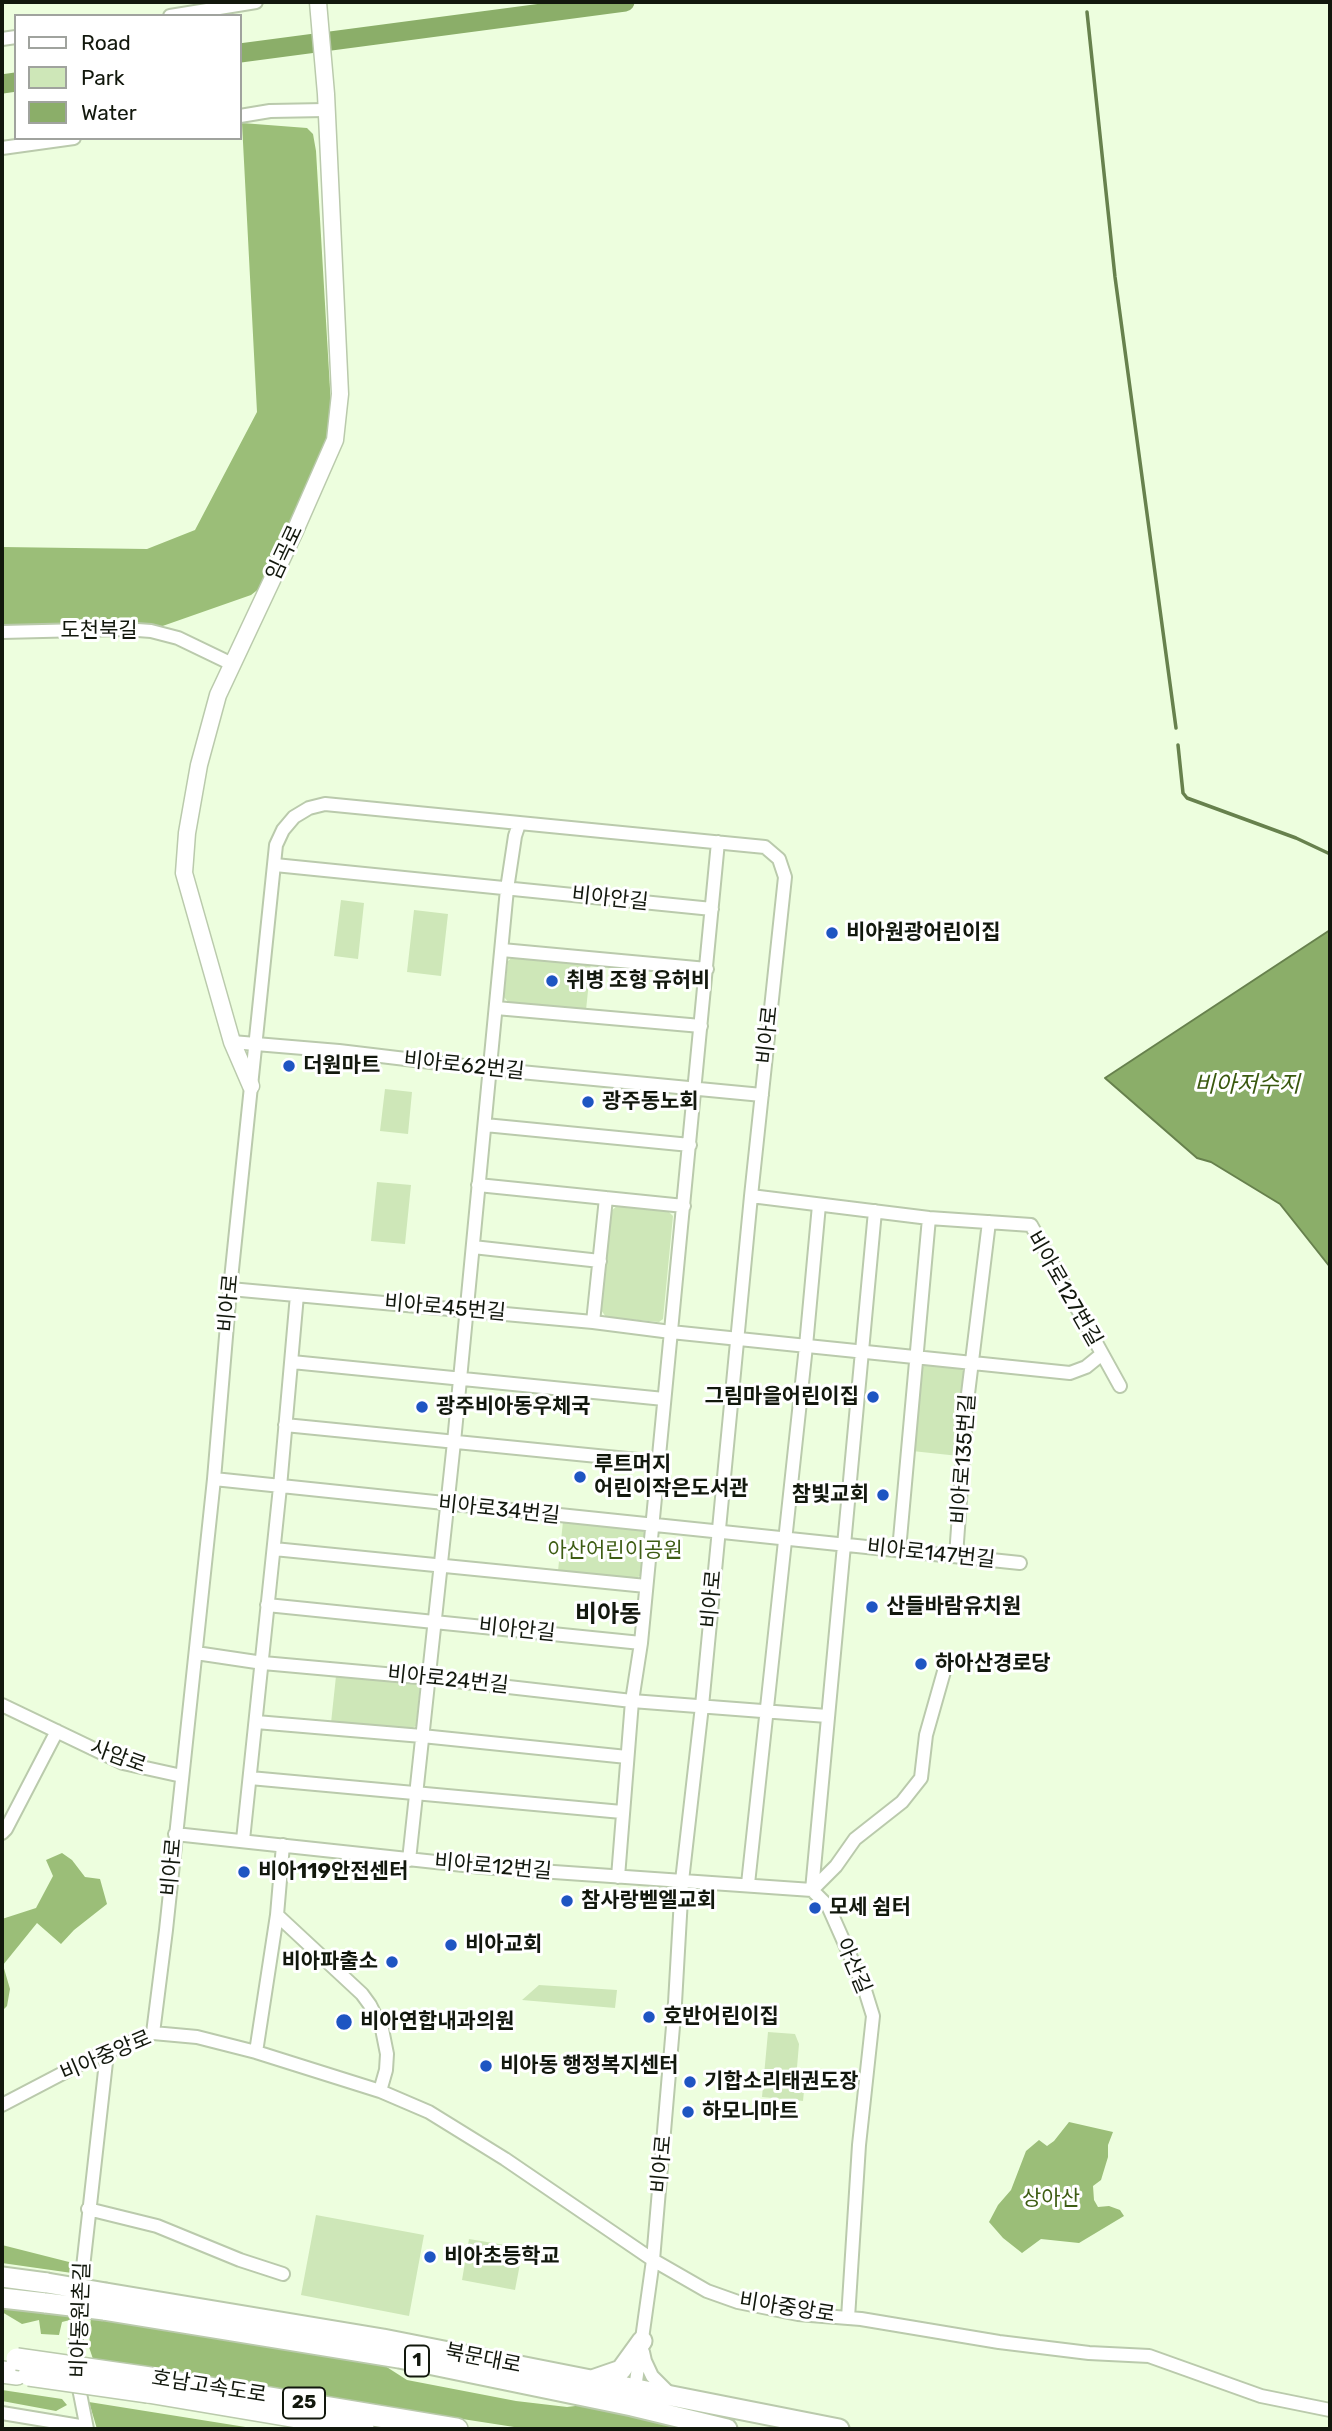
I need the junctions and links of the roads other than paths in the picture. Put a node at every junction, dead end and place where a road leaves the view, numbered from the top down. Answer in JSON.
{"nodes":[{"id":1,"x":256,"y":2,"type":"edge"},
{"id":2,"x":318,"y":4,"type":"edge"},
{"id":3,"x":182,"y":14,"type":"edge"},
{"id":4,"x":326,"y":102,"type":"junction"},
{"id":5,"x":242,"y":116,"type":"edge"},
{"id":6,"x":60,"y":140,"type":"edge"},
{"id":7,"x":2,"y":148,"type":"edge"},
{"id":8,"x":2,"y":632,"type":"edge"},
{"id":9,"x":232,"y":664,"type":"junction"},
{"id":10,"x":519,"y":824,"type":"junction"},
{"id":11,"x":718,"y":842,"type":"junction"},
{"id":12,"x":275,"y":866,"type":"junction"},
{"id":13,"x":508,"y":889,"type":"junction"},
{"id":14,"x":712,"y":909,"type":"junction"},
{"id":15,"x":502,"y":950,"type":"junction"},
{"id":16,"x":707,"y":969,"type":"junction"},
{"id":17,"x":496,"y":1008,"type":"junction"},
{"id":18,"x":701,"y":1026,"type":"junction"},
{"id":19,"x":232,"y":1042,"type":"junction"},
{"id":20,"x":255,"y":1044,"type":"junction"},
{"id":21,"x":489,"y":1069,"type":"junction"},
{"id":22,"x":251,"y":1086,"type":"junction"},
{"id":23,"x":696,"y":1088,"type":"junction"},
{"id":24,"x":762,"y":1095,"type":"junction"},
{"id":25,"x":485,"y":1125,"type":"junction"},
{"id":26,"x":690,"y":1145,"type":"junction"},
{"id":27,"x":478,"y":1185,"type":"junction"},
{"id":28,"x":751,"y":1196,"type":"junction"},
{"id":29,"x":606,"y":1198,"type":"junction"},
{"id":30,"x":818,"y":1205,"type":"junction"},
{"id":31,"x":684,"y":1206,"type":"junction"},
{"id":32,"x":875,"y":1211,"type":"junction"},
{"id":33,"x":929,"y":1218,"type":"junction"},
{"id":34,"x":989,"y":1222,"type":"junction"},
{"id":35,"x":472,"y":1247,"type":"junction"},
{"id":36,"x":600,"y":1261,"type":"junction"},
{"id":37,"x":230,"y":1289,"type":"junction"},
{"id":38,"x":297,"y":1295,"type":"junction"},
{"id":39,"x":466,"y":1310,"type":"junction"},
{"id":40,"x":593,"y":1322,"type":"junction"},
{"id":41,"x":671,"y":1332,"type":"junction"},
{"id":42,"x":738,"y":1339,"type":"junction"},
{"id":43,"x":806,"y":1346,"type":"junction"},
{"id":44,"x":861,"y":1352,"type":"junction"},
{"id":45,"x":1102,"y":1354,"type":"junction"},
{"id":46,"x":917,"y":1357,"type":"junction"},
{"id":47,"x":292,"y":1362,"type":"junction"},
{"id":48,"x":972,"y":1362,"type":"junction"},
{"id":49,"x":460,"y":1380,"type":"junction"},
{"id":50,"x":1120,"y":1386,"type":"dead end"},
{"id":51,"x":664,"y":1399,"type":"junction"},
{"id":52,"x":285,"y":1425,"type":"junction"},
{"id":53,"x":454,"y":1441,"type":"junction"},
{"id":54,"x":658,"y":1462,"type":"junction"},
{"id":55,"x":214,"y":1479,"type":"junction"},
{"id":56,"x":280,"y":1487,"type":"junction"},
{"id":57,"x":447,"y":1505,"type":"junction"},
{"id":58,"x":652,"y":1524,"type":"junction"},
{"id":59,"x":718,"y":1532,"type":"junction"},
{"id":60,"x":785,"y":1540,"type":"junction"},
{"id":61,"x":843,"y":1545,"type":"junction"},
{"id":62,"x":274,"y":1549,"type":"junction"},
{"id":63,"x":899,"y":1550,"type":"junction"},
{"id":64,"x":956,"y":1556,"type":"junction"},
{"id":65,"x":1020,"y":1563,"type":"dead end"},
{"id":66,"x":441,"y":1564,"type":"junction"},
{"id":67,"x":646,"y":1586,"type":"junction"},
{"id":68,"x":267,"y":1605,"type":"junction"},
{"id":69,"x":435,"y":1621,"type":"junction"},
{"id":70,"x":640,"y":1643,"type":"junction"},
{"id":71,"x":196,"y":1653,"type":"junction"},
{"id":72,"x":263,"y":1662,"type":"junction"},
{"id":73,"x":944,"y":1668,"type":"dead end"},
{"id":74,"x":429,"y":1678,"type":"junction"},
{"id":75,"x":632,"y":1700,"type":"junction"},
{"id":76,"x":2,"y":1705,"type":"edge"},
{"id":77,"x":702,"y":1706,"type":"junction"},
{"id":78,"x":766,"y":1712,"type":"junction"},
{"id":79,"x":827,"y":1716,"type":"junction"},
{"id":80,"x":256,"y":1722,"type":"junction"},
{"id":81,"x":57,"y":1731,"type":"junction"},
{"id":82,"x":422,"y":1736,"type":"junction"},
{"id":83,"x":627,"y":1757,"type":"junction"},
{"id":84,"x":182,"y":1776,"type":"junction"},
{"id":85,"x":250,"y":1778,"type":"junction"},
{"id":86,"x":417,"y":1792,"type":"junction"},
{"id":87,"x":622,"y":1812,"type":"junction"},
{"id":88,"x":2,"y":1833,"type":"edge"},
{"id":89,"x":175,"y":1833,"type":"junction"},
{"id":90,"x":243,"y":1840,"type":"junction"},
{"id":91,"x":283,"y":1845,"type":"junction"},
{"id":92,"x":409,"y":1860,"type":"junction"},
{"id":93,"x":618,"y":1877,"type":"junction"},
{"id":94,"x":682,"y":1881,"type":"junction"},
{"id":95,"x":748,"y":1884,"type":"junction"},
{"id":96,"x":813,"y":1890,"type":"junction"},
{"id":97,"x":277,"y":1915,"type":"junction"},
{"id":98,"x":153,"y":2033,"type":"junction"},
{"id":99,"x":256,"y":2052,"type":"junction"},
{"id":100,"x":107,"y":2053,"type":"junction"},
{"id":101,"x":380,"y":2091,"type":"junction"},
{"id":102,"x":2,"y":2105,"type":"edge"},
{"id":103,"x":88,"y":2209,"type":"junction"},
{"id":104,"x":653,"y":2260,"type":"junction"},
{"id":105,"x":283,"y":2274,"type":"dead end"},
{"id":106,"x":2,"y":2277,"type":"edge"},
{"id":107,"x":46,"y":2293,"type":"junction"},
{"id":108,"x":2,"y":2298,"type":"edge"},
{"id":109,"x":105,"y":2302,"type":"junction"},
{"id":110,"x":848,"y":2318,"type":"junction"},
{"id":111,"x":642,"y":2341,"type":"junction"},
{"id":112,"x":9,"y":2365,"type":"edge"},
{"id":113,"x":591,"y":2380,"type":"junction"},
{"id":114,"x":149,"y":2385,"type":"junction"},
{"id":115,"x":673,"y":2396,"type":"junction"},
{"id":116,"x":634,"y":2398,"type":"junction"},
{"id":117,"x":1330,"y":2410,"type":"edge"},
{"id":118,"x":2,"y":2413,"type":"edge"},
{"id":119,"x":86,"y":2428,"type":"edge"},
{"id":120,"x":372,"y":2429,"type":"edge"},
{"id":121,"x":457,"y":2429,"type":"edge"},
{"id":122,"x":722,"y":2429,"type":"edge"},
{"id":123,"x":839,"y":2429,"type":"edge"}],
"edges":[{"from":1,"to":3,"type":"street"},
{"from":2,"to":4,"type":"main road","name":"임곡로"},
{"from":4,"to":5,"type":"street"},
{"from":4,"to":9,"type":"main road","name":"임곡로"},
{"from":6,"to":7,"type":"street"},
{"from":8,"to":9,"type":"street","name":"도천북길"},
{"from":9,"to":19,"type":"main road","name":"임곡로"},
{"from":10,"to":11,"type":"street","name":"비아로"},
{"from":10,"to":12,"type":"street","name":"비아로"},
{"from":10,"to":13,"type":"street"},
{"from":11,"to":14,"type":"street"},
{"from":11,"to":24,"type":"street","name":"비아로"},
{"from":12,"to":13,"type":"street"},
{"from":12,"to":20,"type":"street","name":"비아로"},
{"from":13,"to":14,"type":"street","name":"비아안길"},
{"from":13,"to":15,"type":"street"},
{"from":14,"to":16,"type":"street"},
{"from":15,"to":16,"type":"street"},
{"from":15,"to":17,"type":"street"},
{"from":16,"to":18,"type":"street"},
{"from":17,"to":18,"type":"street"},
{"from":17,"to":21,"type":"street"},
{"from":18,"to":23,"type":"street"},
{"from":19,"to":20,"type":"street","name":"비아로62번길"},
{"from":19,"to":22,"type":"main road","name":"임곡로"},
{"from":20,"to":21,"type":"street","name":"비아로62번길"},
{"from":20,"to":22,"type":"street","name":"비아로"},
{"from":21,"to":23,"type":"street","name":"비아로62번길"},
{"from":21,"to":25,"type":"street"},
{"from":22,"to":37,"type":"street","name":"비아로"},
{"from":23,"to":24,"type":"street","name":"비아로62번길"},
{"from":23,"to":26,"type":"street"},
{"from":24,"to":28,"type":"street","name":"비아로"},
{"from":25,"to":26,"type":"street"},
{"from":25,"to":27,"type":"street"},
{"from":26,"to":31,"type":"street"},
{"from":27,"to":29,"type":"street"},
{"from":27,"to":35,"type":"street"},
{"from":28,"to":30,"type":"street","name":"비아로127번길"},
{"from":28,"to":42,"type":"street","name":"비아로"},
{"from":29,"to":31,"type":"street"},
{"from":29,"to":36,"type":"street"},
{"from":30,"to":32,"type":"street","name":"비아로127번길"},
{"from":30,"to":43,"type":"street"},
{"from":31,"to":41,"type":"street"},
{"from":32,"to":33,"type":"street","name":"비아로127번길"},
{"from":32,"to":44,"type":"street"},
{"from":33,"to":34,"type":"street","name":"비아로127번길"},
{"from":33,"to":46,"type":"street"},
{"from":34,"to":45,"type":"street","name":"비아로127번길"},
{"from":34,"to":48,"type":"street"},
{"from":35,"to":36,"type":"street"},
{"from":35,"to":39,"type":"street"},
{"from":36,"to":40,"type":"street"},
{"from":37,"to":38,"type":"street","name":"비아로45번길"},
{"from":37,"to":55,"type":"street","name":"비아로"},
{"from":38,"to":39,"type":"street","name":"비아로45번길"},
{"from":38,"to":47,"type":"street"},
{"from":39,"to":40,"type":"street","name":"비아로45번길"},
{"from":39,"to":49,"type":"street"},
{"from":40,"to":41,"type":"street","name":"비아로45번길"},
{"from":41,"to":42,"type":"street","name":"비아로45번길"},
{"from":41,"to":51,"type":"street"},
{"from":42,"to":43,"type":"street"},
{"from":42,"to":59,"type":"street","name":"비아로"},
{"from":43,"to":44,"type":"street"},
{"from":43,"to":60,"type":"street"},
{"from":44,"to":46,"type":"street"},
{"from":44,"to":61,"type":"street"},
{"from":45,"to":48,"type":"street"},
{"from":45,"to":50,"type":"street","name":"비아로127번길"},
{"from":46,"to":48,"type":"street"},
{"from":46,"to":63,"type":"street"},
{"from":47,"to":49,"type":"street"},
{"from":47,"to":52,"type":"street"},
{"from":48,"to":64,"type":"street","name":"비아로135번길"},
{"from":49,"to":51,"type":"street"},
{"from":49,"to":53,"type":"street"},
{"from":51,"to":54,"type":"street"},
{"from":52,"to":53,"type":"street"},
{"from":52,"to":56,"type":"street"},
{"from":53,"to":54,"type":"street"},
{"from":53,"to":57,"type":"street"},
{"from":54,"to":58,"type":"street"},
{"from":55,"to":56,"type":"street","name":"비아로34번길"},
{"from":55,"to":71,"type":"street","name":"비아로"},
{"from":56,"to":57,"type":"street","name":"비아로34번길"},
{"from":56,"to":62,"type":"street"},
{"from":57,"to":58,"type":"street","name":"비아로34번길"},
{"from":57,"to":66,"type":"street"},
{"from":58,"to":59,"type":"street","name":"비아로34번길"},
{"from":58,"to":67,"type":"street"},
{"from":59,"to":60,"type":"street","name":"비아로147번길"},
{"from":59,"to":77,"type":"street","name":"비아로"},
{"from":60,"to":61,"type":"street","name":"비아로147번길"},
{"from":60,"to":78,"type":"street"},
{"from":61,"to":63,"type":"street","name":"비아로147번길"},
{"from":61,"to":79,"type":"street","name":"비아로147번길"},
{"from":62,"to":66,"type":"street"},
{"from":62,"to":68,"type":"street"},
{"from":63,"to":64,"type":"street","name":"비아로147번길"},
{"from":64,"to":65,"type":"street","name":"비아로147번길"},
{"from":66,"to":67,"type":"street"},
{"from":66,"to":69,"type":"street"},
{"from":67,"to":70,"type":"street"},
{"from":68,"to":69,"type":"street","name":"비아안길"},
{"from":68,"to":72,"type":"street"},
{"from":69,"to":70,"type":"street","name":"비아안길"},
{"from":69,"to":74,"type":"street"},
{"from":70,"to":75,"type":"street"},
{"from":71,"to":72,"type":"street","name":"비아로24번길"},
{"from":71,"to":84,"type":"street","name":"비아로"},
{"from":72,"to":74,"type":"street","name":"비아로24번길"},
{"from":72,"to":80,"type":"street"},
{"from":73,"to":96,"type":"street"},
{"from":74,"to":75,"type":"street","name":"비아로24번길"},
{"from":74,"to":82,"type":"street"},
{"from":75,"to":77,"type":"street","name":"비아로24번길"},
{"from":75,"to":83,"type":"street"},
{"from":76,"to":81,"type":"street","name":"사암로"},
{"from":77,"to":78,"type":"street"},
{"from":77,"to":94,"type":"street","name":"비아로"},
{"from":78,"to":79,"type":"street"},
{"from":78,"to":95,"type":"street"},
{"from":79,"to":96,"type":"street","name":"비아로147번길"},
{"from":80,"to":82,"type":"street"},
{"from":80,"to":85,"type":"street"},
{"from":81,"to":84,"type":"street","name":"사암로"},
{"from":81,"to":88,"type":"street"},
{"from":82,"to":83,"type":"street"},
{"from":82,"to":86,"type":"street"},
{"from":83,"to":87,"type":"street"},
{"from":84,"to":89,"type":"street","name":"비아로"},
{"from":85,"to":86,"type":"street"},
{"from":85,"to":90,"type":"street"},
{"from":86,"to":87,"type":"street"},
{"from":86,"to":92,"type":"street"},
{"from":87,"to":93,"type":"street"},
{"from":89,"to":90,"type":"street","name":"비아로12번길"},
{"from":89,"to":98,"type":"street","name":"비아로"},
{"from":90,"to":91,"type":"street","name":"비아로12번길"},
{"from":91,"to":92,"type":"street","name":"비아로12번길"},
{"from":91,"to":97,"type":"street"},
{"from":92,"to":93,"type":"street","name":"비아로12번길"},
{"from":93,"to":94,"type":"street","name":"비아로12번길"},
{"from":94,"to":95,"type":"street","name":"비아로12번길"},
{"from":94,"to":104,"type":"street","name":"비아로"},
{"from":95,"to":96,"type":"street","name":"비아로12번길"},
{"from":96,"to":110,"type":"street","name":"아산길"},
{"from":97,"to":99,"type":"street"},
{"from":97,"to":101,"type":"street"},
{"from":98,"to":99,"type":"street","name":"비아중앙로"},
{"from":98,"to":100,"type":"street","name":"비아중앙로"},
{"from":99,"to":101,"type":"street","name":"비아중앙로"},
{"from":100,"to":102,"type":"street","name":"비아중앙로"},
{"from":100,"to":103,"type":"street","name":"비아동원촌길"},
{"from":101,"to":104,"type":"street","name":"비아중앙로"},
{"from":103,"to":105,"type":"street"},
{"from":103,"to":119,"type":"street","name":"비아동원촌길"},
{"from":104,"to":110,"type":"street","name":"비아중앙로"},
{"from":104,"to":111,"type":"street","name":"비아로"},
{"from":106,"to":107,"type":"main road","name":"북문대로","number":"1"},
{"from":107,"to":108,"type":"main road","name":"북문대로","number":"1"},
{"from":107,"to":109,"type":"main road","name":"북문대로","number":"1","bridge":true},
{"from":109,"to":113,"type":"main road","name":"북문대로","number":"1"},
{"from":109,"to":116,"type":"main road","name":"북문대로","number":"1"},
{"from":110,"to":117,"type":"street","name":"비아중앙로"},
{"from":111,"to":113,"type":"main road"},
{"from":111,"to":115,"type":"street"},
{"from":111,"to":116,"type":"street","name":"비아로"},
{"from":112,"to":114,"type":"highway","name":"호남고속도로","number":"25","bridge":true},
{"from":113,"to":116,"type":"main road","name":"북문대로","number":"1"},
{"from":114,"to":120,"type":"highway","name":"호남고속도로","number":"25"},
{"from":114,"to":121,"type":"highway","name":"호남고속도로","number":"25"},
{"from":115,"to":116,"type":"main road","name":"북문대로","number":"1"},
{"from":115,"to":123,"type":"main road","name":"북문대로","number":"1"},
{"from":116,"to":122,"type":"main road","name":"북문대로","number":"1"},
{"from":118,"to":119,"type":"street"}]}
